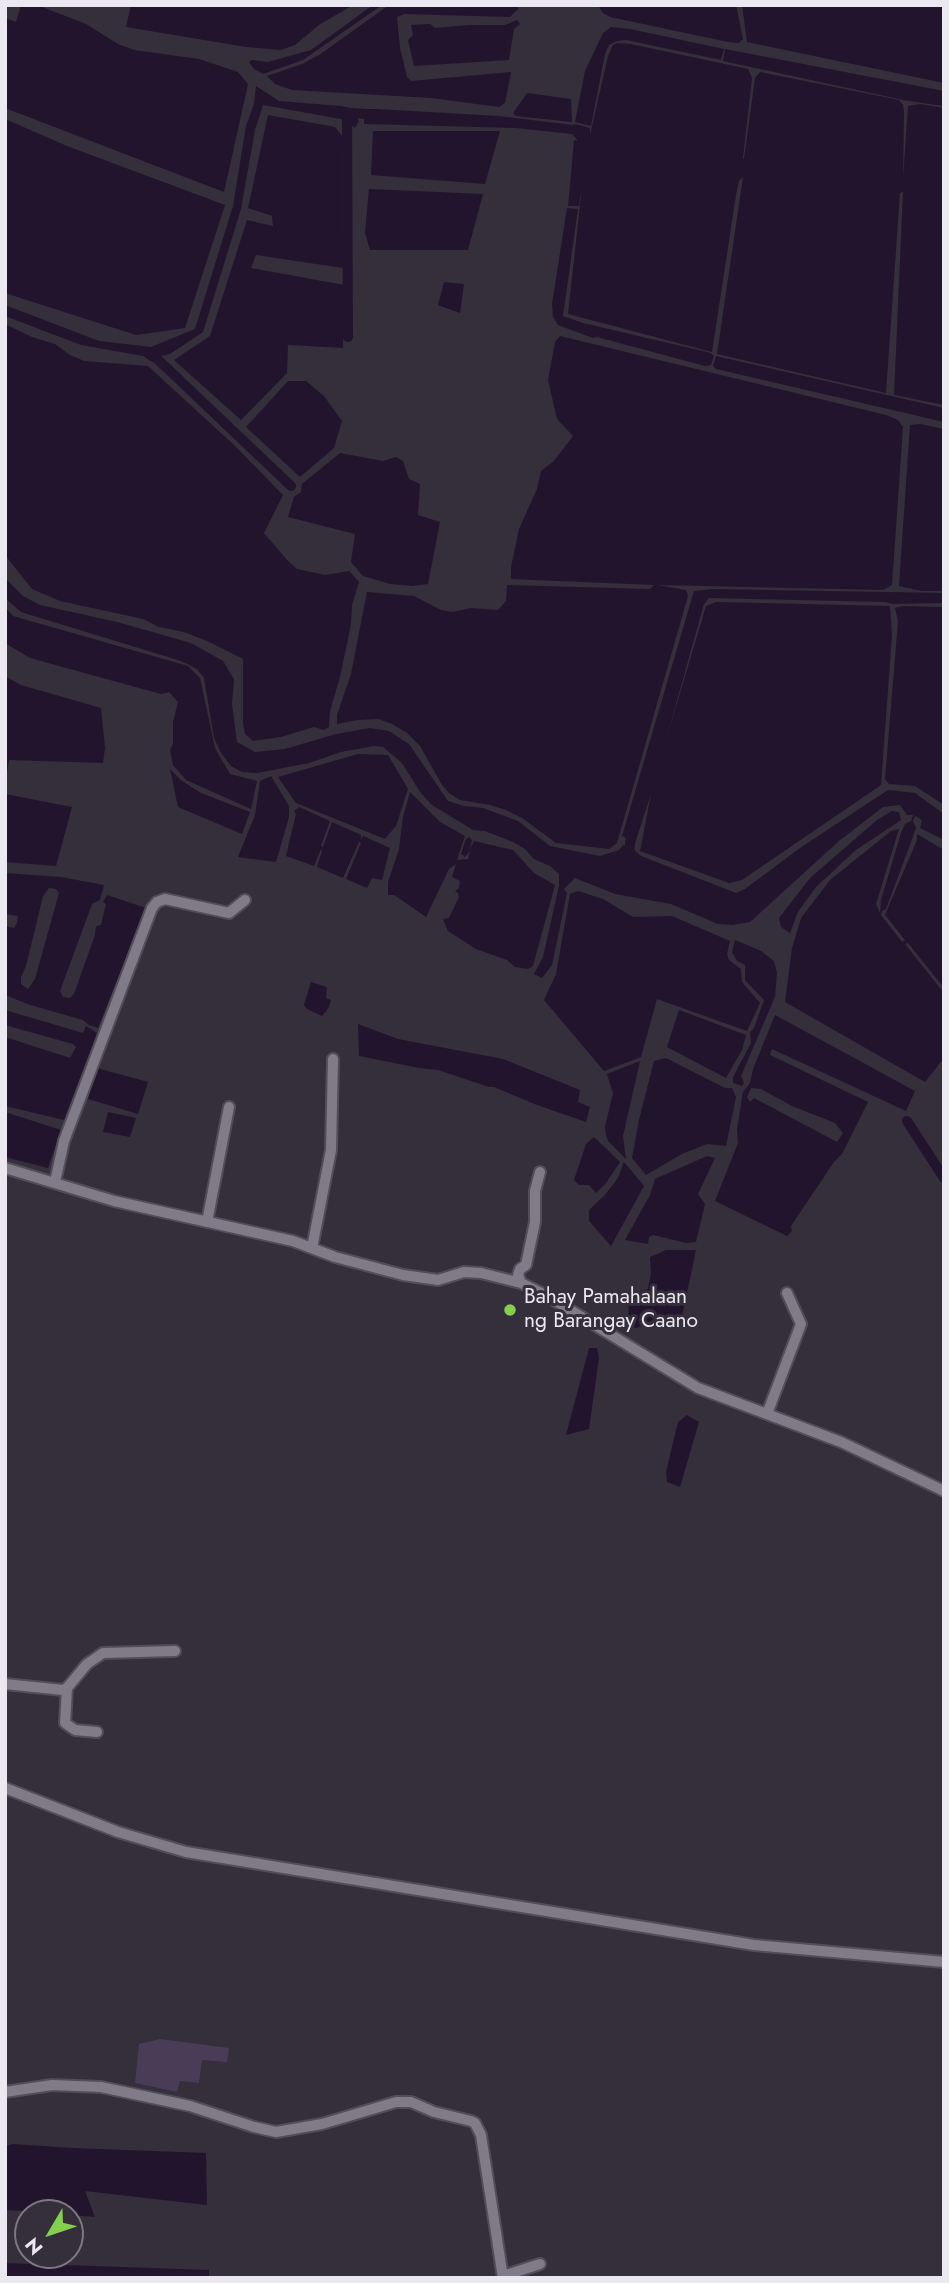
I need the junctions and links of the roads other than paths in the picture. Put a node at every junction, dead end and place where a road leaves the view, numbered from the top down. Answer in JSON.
{"nodes":[{"id":1,"x":244,"y":900,"type":"dead end"},
{"id":2,"x":333,"y":1059,"type":"dead end"},
{"id":3,"x":229,"y":1107,"type":"dead end"},
{"id":4,"x":5,"y":1168,"type":"edge"},
{"id":5,"x":540,"y":1172,"type":"dead end"},
{"id":6,"x":55,"y":1182,"type":"junction"},
{"id":7,"x":207,"y":1222,"type":"junction"},
{"id":8,"x":312,"y":1248,"type":"junction"},
{"id":9,"x":521,"y":1283,"type":"junction"},
{"id":10,"x":787,"y":1293,"type":"dead end"},
{"id":11,"x":767,"y":1414,"type":"junction"},
{"id":12,"x":944,"y":1491,"type":"edge"},
{"id":13,"x":175,"y":1651,"type":"dead end"},
{"id":14,"x":5,"y":1684,"type":"edge"},
{"id":15,"x":67,"y":1688,"type":"junction"},
{"id":16,"x":96,"y":1732,"type":"dead end"},
{"id":17,"x":5,"y":1788,"type":"edge"},
{"id":18,"x":944,"y":1962,"type":"edge"},
{"id":19,"x":5,"y":2092,"type":"edge"},
{"id":20,"x":540,"y":2264,"type":"dead end"},
{"id":21,"x":503,"y":2277,"type":"edge"}],
"edges":[{"from":1,"to":6,"type":"street"},
{"from":2,"to":8,"type":"street"},
{"from":3,"to":7,"type":"street"},
{"from":4,"to":6,"type":"street"},
{"from":5,"to":9,"type":"street"},
{"from":6,"to":7,"type":"street"},
{"from":7,"to":8,"type":"street"},
{"from":8,"to":9,"type":"street"},
{"from":9,"to":11,"type":"street"},
{"from":10,"to":11,"type":"street"},
{"from":11,"to":12,"type":"street"},
{"from":13,"to":15,"type":"street"},
{"from":14,"to":15,"type":"street"},
{"from":15,"to":16,"type":"street"},
{"from":17,"to":18,"type":"street"},
{"from":19,"to":21,"type":"street"},
{"from":20,"to":21,"type":"street"}]}
